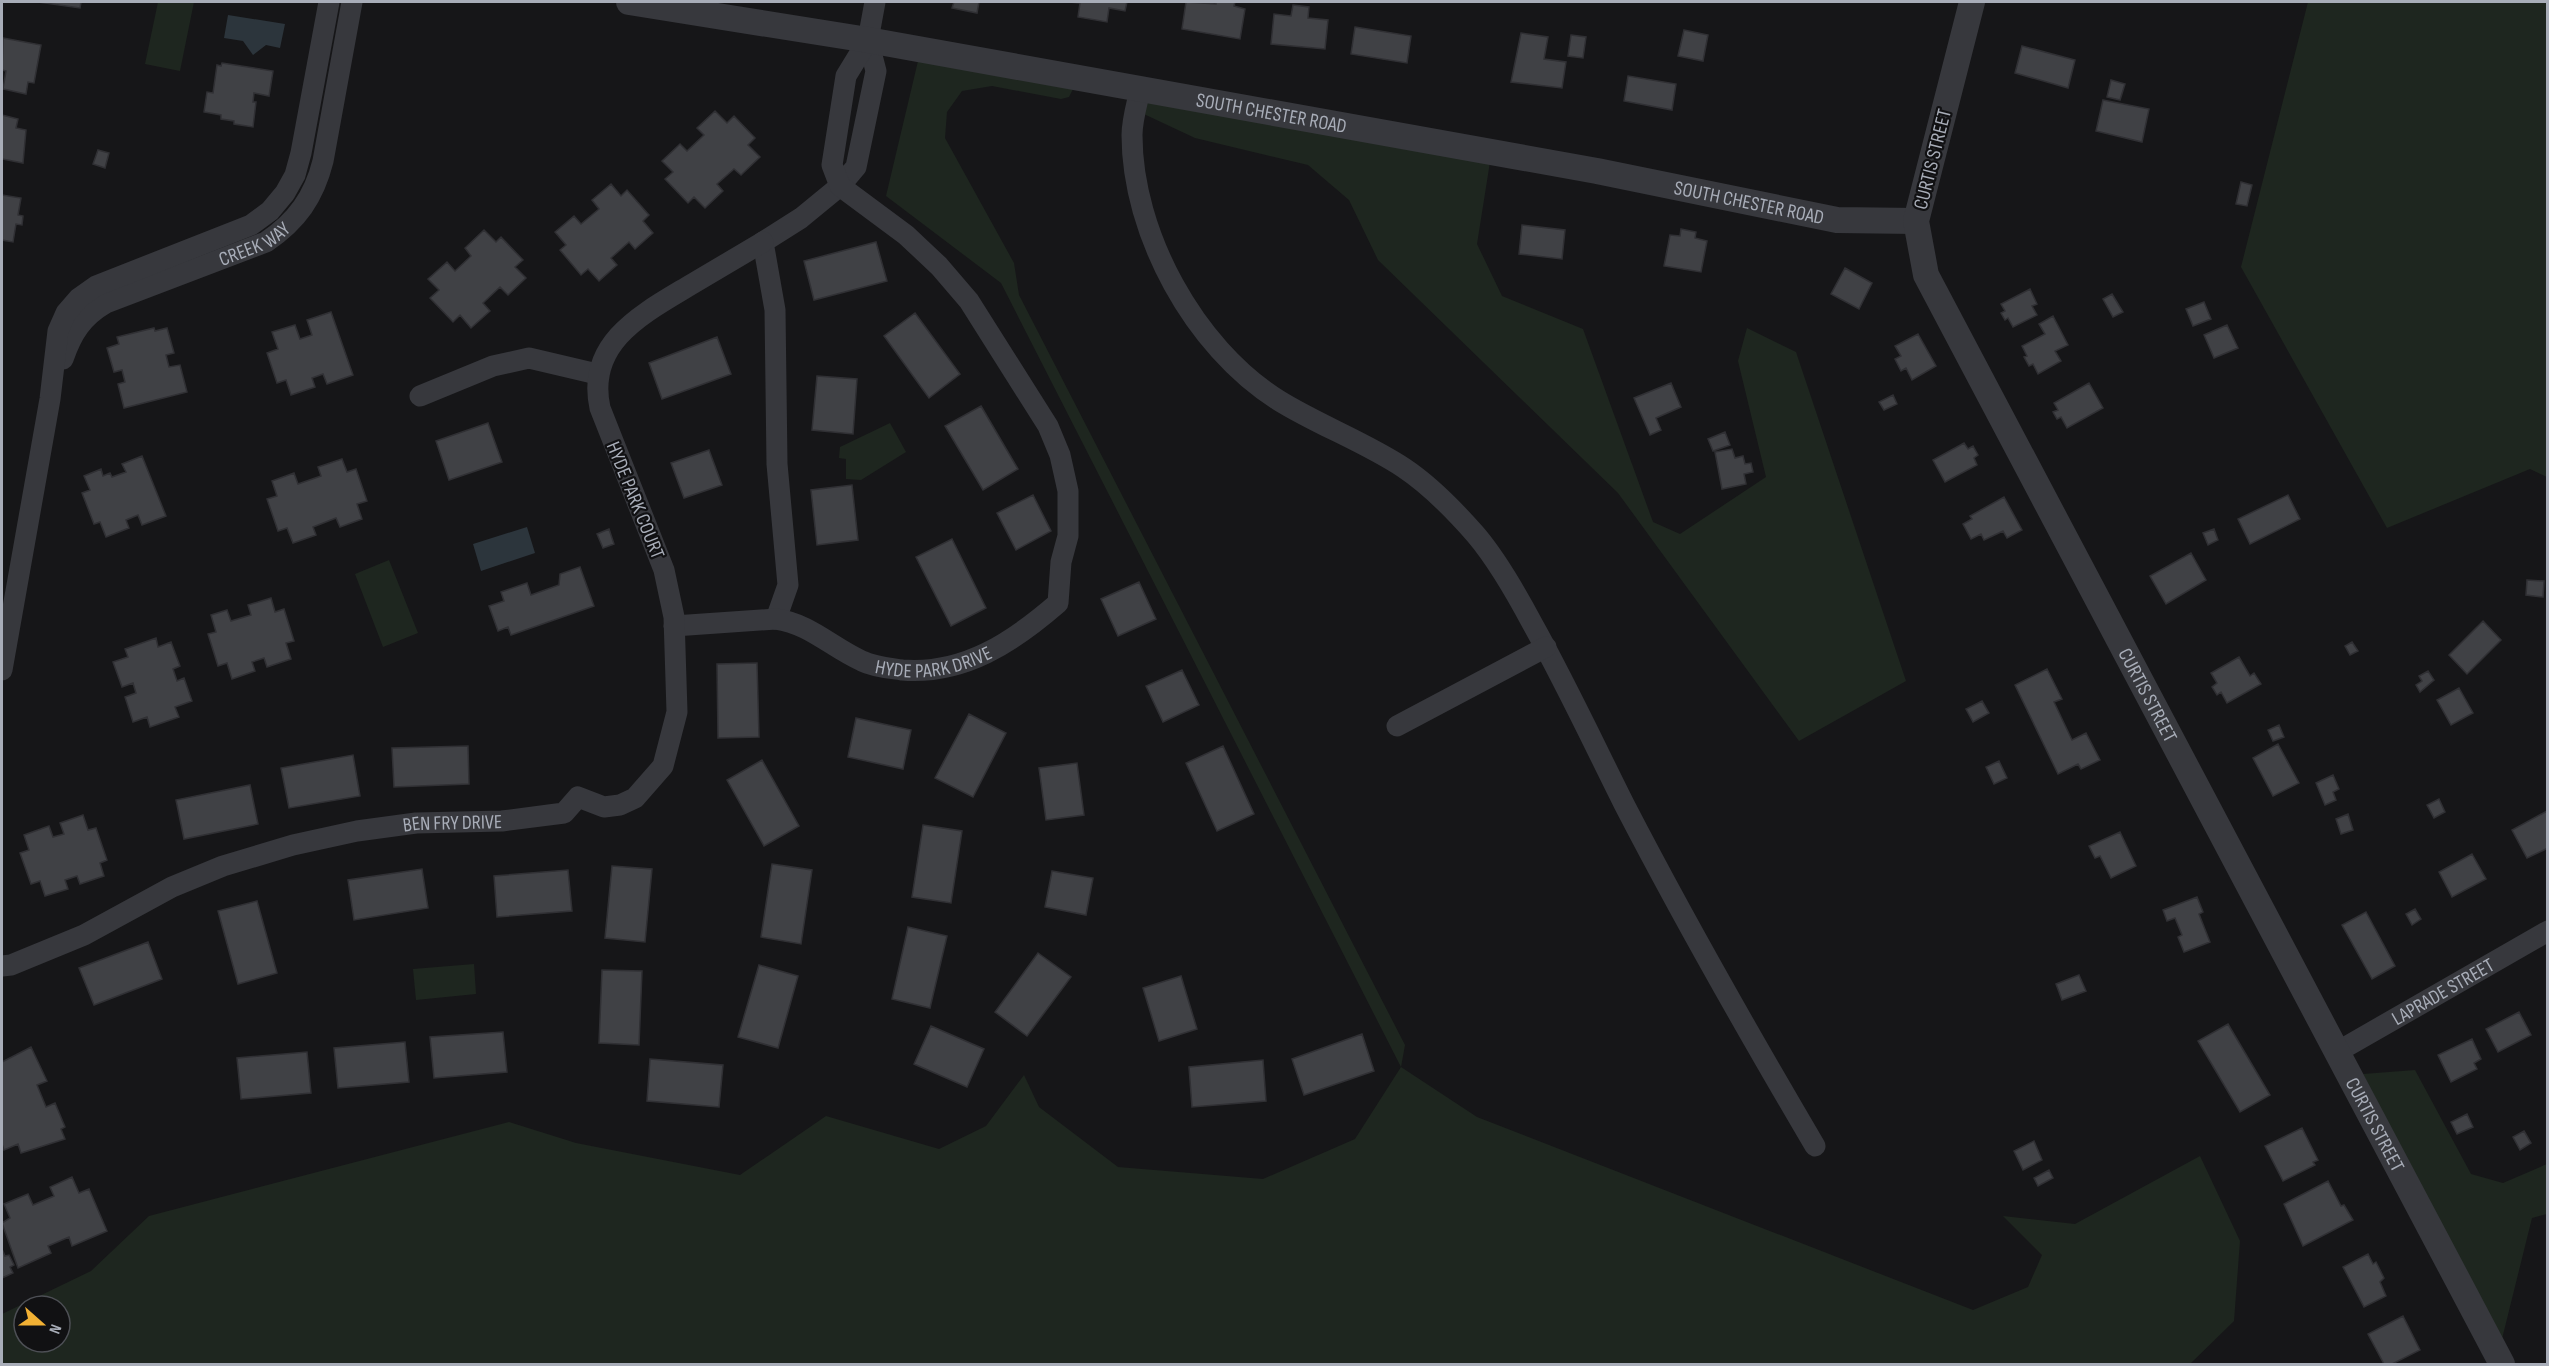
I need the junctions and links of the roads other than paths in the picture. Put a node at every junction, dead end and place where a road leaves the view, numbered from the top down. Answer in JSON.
{"nodes":[{"id":1,"x":329,"y":2,"type":"edge"},
{"id":2,"x":352,"y":2,"type":"edge"},
{"id":3,"x":629,"y":2,"type":"edge"},
{"id":4,"x":875,"y":2,"type":"edge"},
{"id":5,"x":1972,"y":2,"type":"edge"},
{"id":6,"x":868,"y":40,"type":"junction"},
{"id":7,"x":1140,"y":90,"type":"junction"},
{"id":8,"x":840,"y":186,"type":"junction"},
{"id":9,"x":1916,"y":221,"type":"junction"},
{"id":10,"x":763,"y":242,"type":"junction"},
{"id":11,"x":597,"y":374,"type":"junction"},
{"id":12,"x":420,"y":396,"type":"dead end"},
{"id":13,"x":50,"y":399,"type":"junction"},
{"id":14,"x":776,"y":619,"type":"junction"},
{"id":15,"x":674,"y":626,"type":"junction"},
{"id":16,"x":1546,"y":647,"type":"junction"},
{"id":17,"x":2,"y":670,"type":"edge"},
{"id":18,"x":1397,"y":726,"type":"dead end"},
{"id":19,"x":2547,"y":931,"type":"edge"},
{"id":20,"x":2,"y":966,"type":"edge"},
{"id":21,"x":2337,"y":1052,"type":"junction"},
{"id":22,"x":1815,"y":1146,"type":"dead end"},
{"id":23,"x":2502,"y":1365,"type":"edge"}],
"edges":[{"from":1,"to":13,"type":"street","name":"CREEK WAY"},
{"from":2,"to":13,"type":"street","name":"CREEK WAY"},
{"from":3,"to":6,"type":"street","name":"SOUTH CHESTER ROAD"},
{"from":4,"to":6,"type":"street"},
{"from":5,"to":9,"type":"street","name":"CURTIS STREET"},
{"from":6,"to":7,"type":"street","name":"SOUTH CHESTER ROAD"},
{"from":6,"to":8,"type":"street"},
{"from":6,"to":8,"type":"street"},
{"from":7,"to":9,"type":"street","name":"SOUTH CHESTER ROAD"},
{"from":7,"to":16,"type":"street"},
{"from":8,"to":10,"type":"street"},
{"from":8,"to":14,"type":"street","name":"HYDE PARK DRIVE"},
{"from":9,"to":21,"type":"street","name":"CURTIS STREET"},
{"from":10,"to":11,"type":"street"},
{"from":10,"to":14,"type":"street"},
{"from":11,"to":12,"type":"street"},
{"from":11,"to":15,"type":"street","name":"HYDE PARK COURT"},
{"from":13,"to":17,"type":"street","name":"CREEK WAY"},
{"from":14,"to":15,"type":"street"},
{"from":15,"to":20,"type":"street","name":"BEN FRY DRIVE"},
{"from":16,"to":18,"type":"street"},
{"from":16,"to":22,"type":"street"},
{"from":19,"to":21,"type":"street","name":"LAPRADE STREET"},
{"from":21,"to":23,"type":"street","name":"CURTIS STREET"}]}
